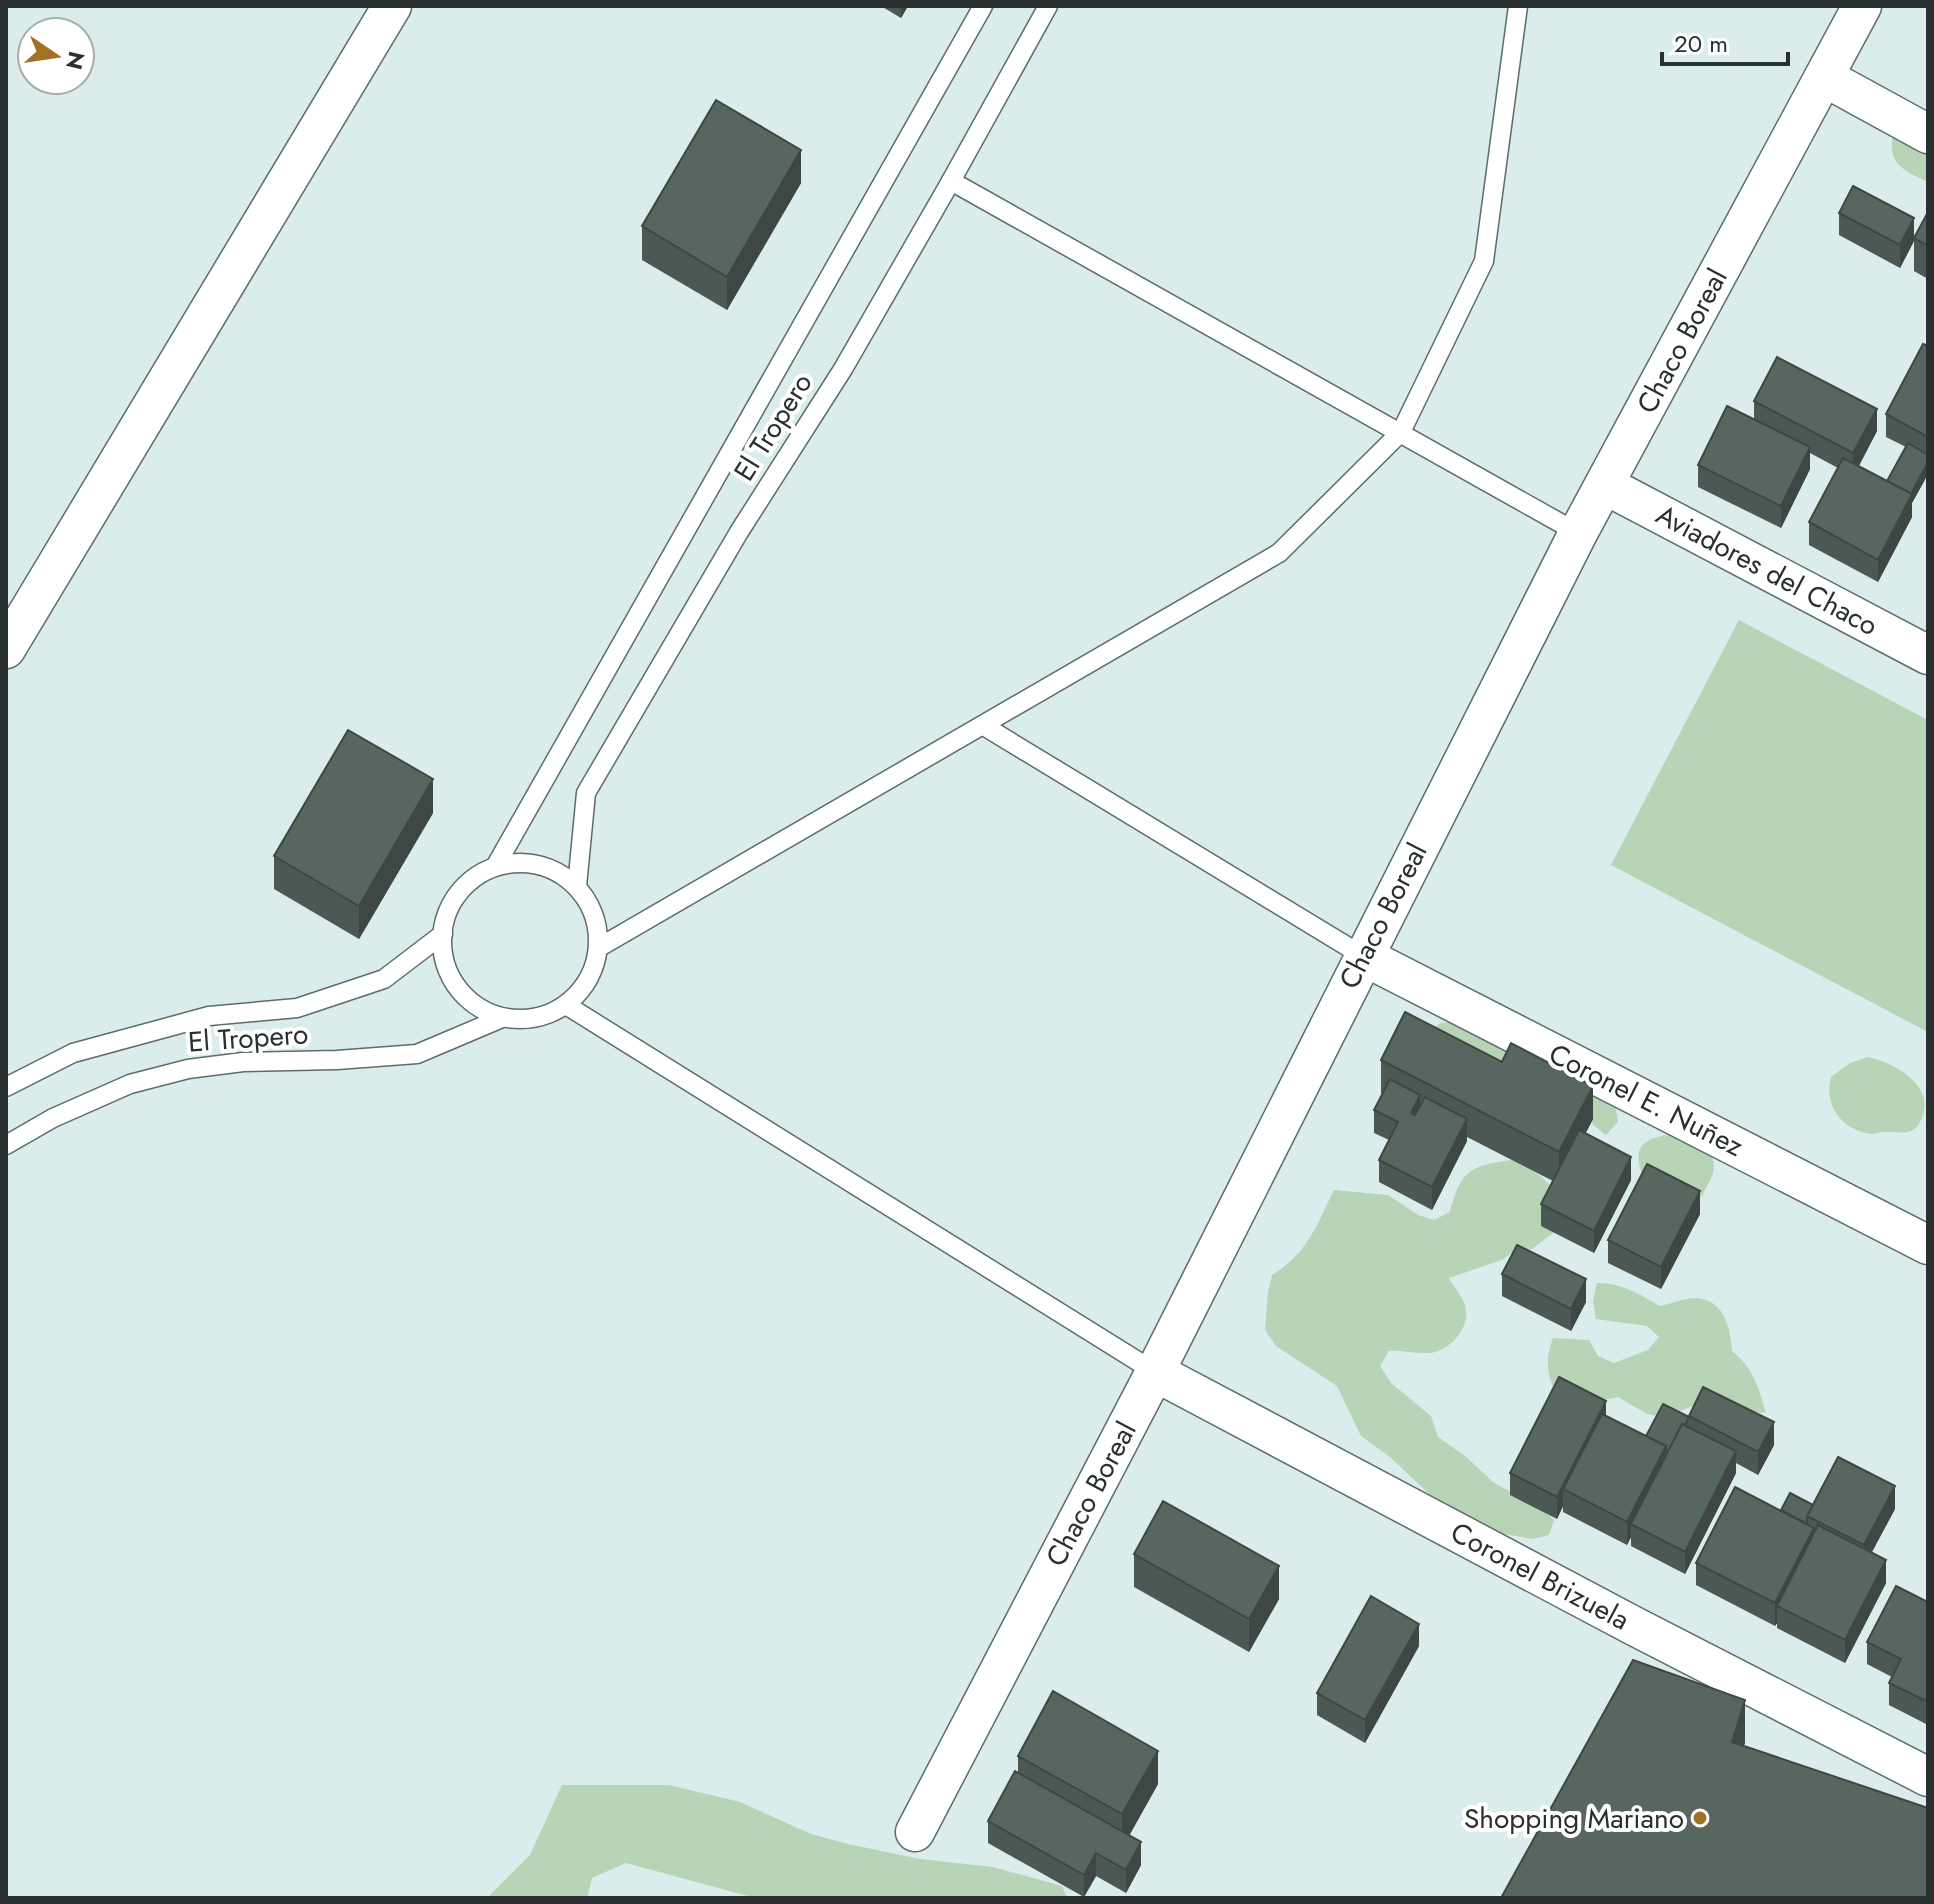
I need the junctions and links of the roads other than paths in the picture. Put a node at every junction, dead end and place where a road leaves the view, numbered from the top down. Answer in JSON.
{"nodes":[{"id":1,"x":392,"y":6,"type":"edge"},
{"id":2,"x":983,"y":6,"type":"edge"},
{"id":3,"x":1048,"y":6,"type":"edge"},
{"id":4,"x":1518,"y":6,"type":"edge"},
{"id":5,"x":1862,"y":6,"type":"edge"},
{"id":6,"x":1824,"y":77,"type":"junction"},
{"id":7,"x":1928,"y":134,"type":"edge"},
{"id":8,"x":951,"y":181,"type":"junction"},
{"id":9,"x":1401,"y":432,"type":"junction"},
{"id":10,"x":1605,"y":485,"type":"junction"},
{"id":11,"x":1578,"y":533,"type":"junction"},
{"id":12,"x":6,"y":649,"type":"edge"},
{"id":13,"x":1928,"y":655,"type":"edge"},
{"id":14,"x":984,"y":726,"type":"junction"},
{"id":15,"x":495,"y":867,"type":"junction"},
{"id":16,"x":577,"y":886,"type":"junction"},
{"id":17,"x":443,"y":934,"type":"junction"},
{"id":18,"x":598,"y":948,"type":"junction"},
{"id":19,"x":1363,"y":956,"type":"junction"},
{"id":20,"x":566,"y":1005,"type":"junction"},
{"id":21,"x":502,"y":1018,"type":"junction"},
{"id":22,"x":6,"y":1087,"type":"edge"},
{"id":23,"x":6,"y":1145,"type":"edge"},
{"id":24,"x":1928,"y":1245,"type":"edge"},
{"id":25,"x":1155,"y":1372,"type":"junction"},
{"id":26,"x":1928,"y":1777,"type":"edge"},
{"id":27,"x":915,"y":1832,"type":"dead end"}],
"edges":[{"from":1,"to":12,"type":"street"},
{"from":2,"to":15,"type":"lane","name":"El Tropero"},
{"from":3,"to":8,"type":"lane","name":"El Tropero"},
{"from":4,"to":9,"type":"lane"},
{"from":5,"to":6,"type":"street","name":"Chaco Boreal"},
{"from":6,"to":7,"type":"street"},
{"from":6,"to":10,"type":"street","name":"Chaco Boreal"},
{"from":8,"to":9,"type":"lane"},
{"from":8,"to":16,"type":"lane","name":"El Tropero"},
{"from":9,"to":11,"type":"lane"},
{"from":9,"to":14,"type":"lane"},
{"from":10,"to":11,"type":"street","name":"Chaco Boreal"},
{"from":10,"to":13,"type":"street","name":"Aviadores del Chaco"},
{"from":11,"to":19,"type":"street","name":"Chaco Boreal"},
{"from":14,"to":18,"type":"lane"},
{"from":14,"to":19,"type":"lane"},
{"from":15,"to":16,"type":"lane"},
{"from":15,"to":17,"type":"lane"},
{"from":16,"to":18,"type":"lane"},
{"from":17,"to":21,"type":"lane"},
{"from":17,"to":22,"type":"lane","name":"El Tropero"},
{"from":18,"to":20,"type":"lane"},
{"from":19,"to":24,"type":"street","name":"Coronel E. Nuñez"},
{"from":19,"to":25,"type":"street","name":"Chaco Boreal"},
{"from":20,"to":21,"type":"lane"},
{"from":20,"to":25,"type":"lane"},
{"from":21,"to":23,"type":"lane","name":"El Tropero"},
{"from":25,"to":26,"type":"street","name":"Coronel Brizuela"},
{"from":25,"to":27,"type":"street","name":"Chaco Boreal"}]}
